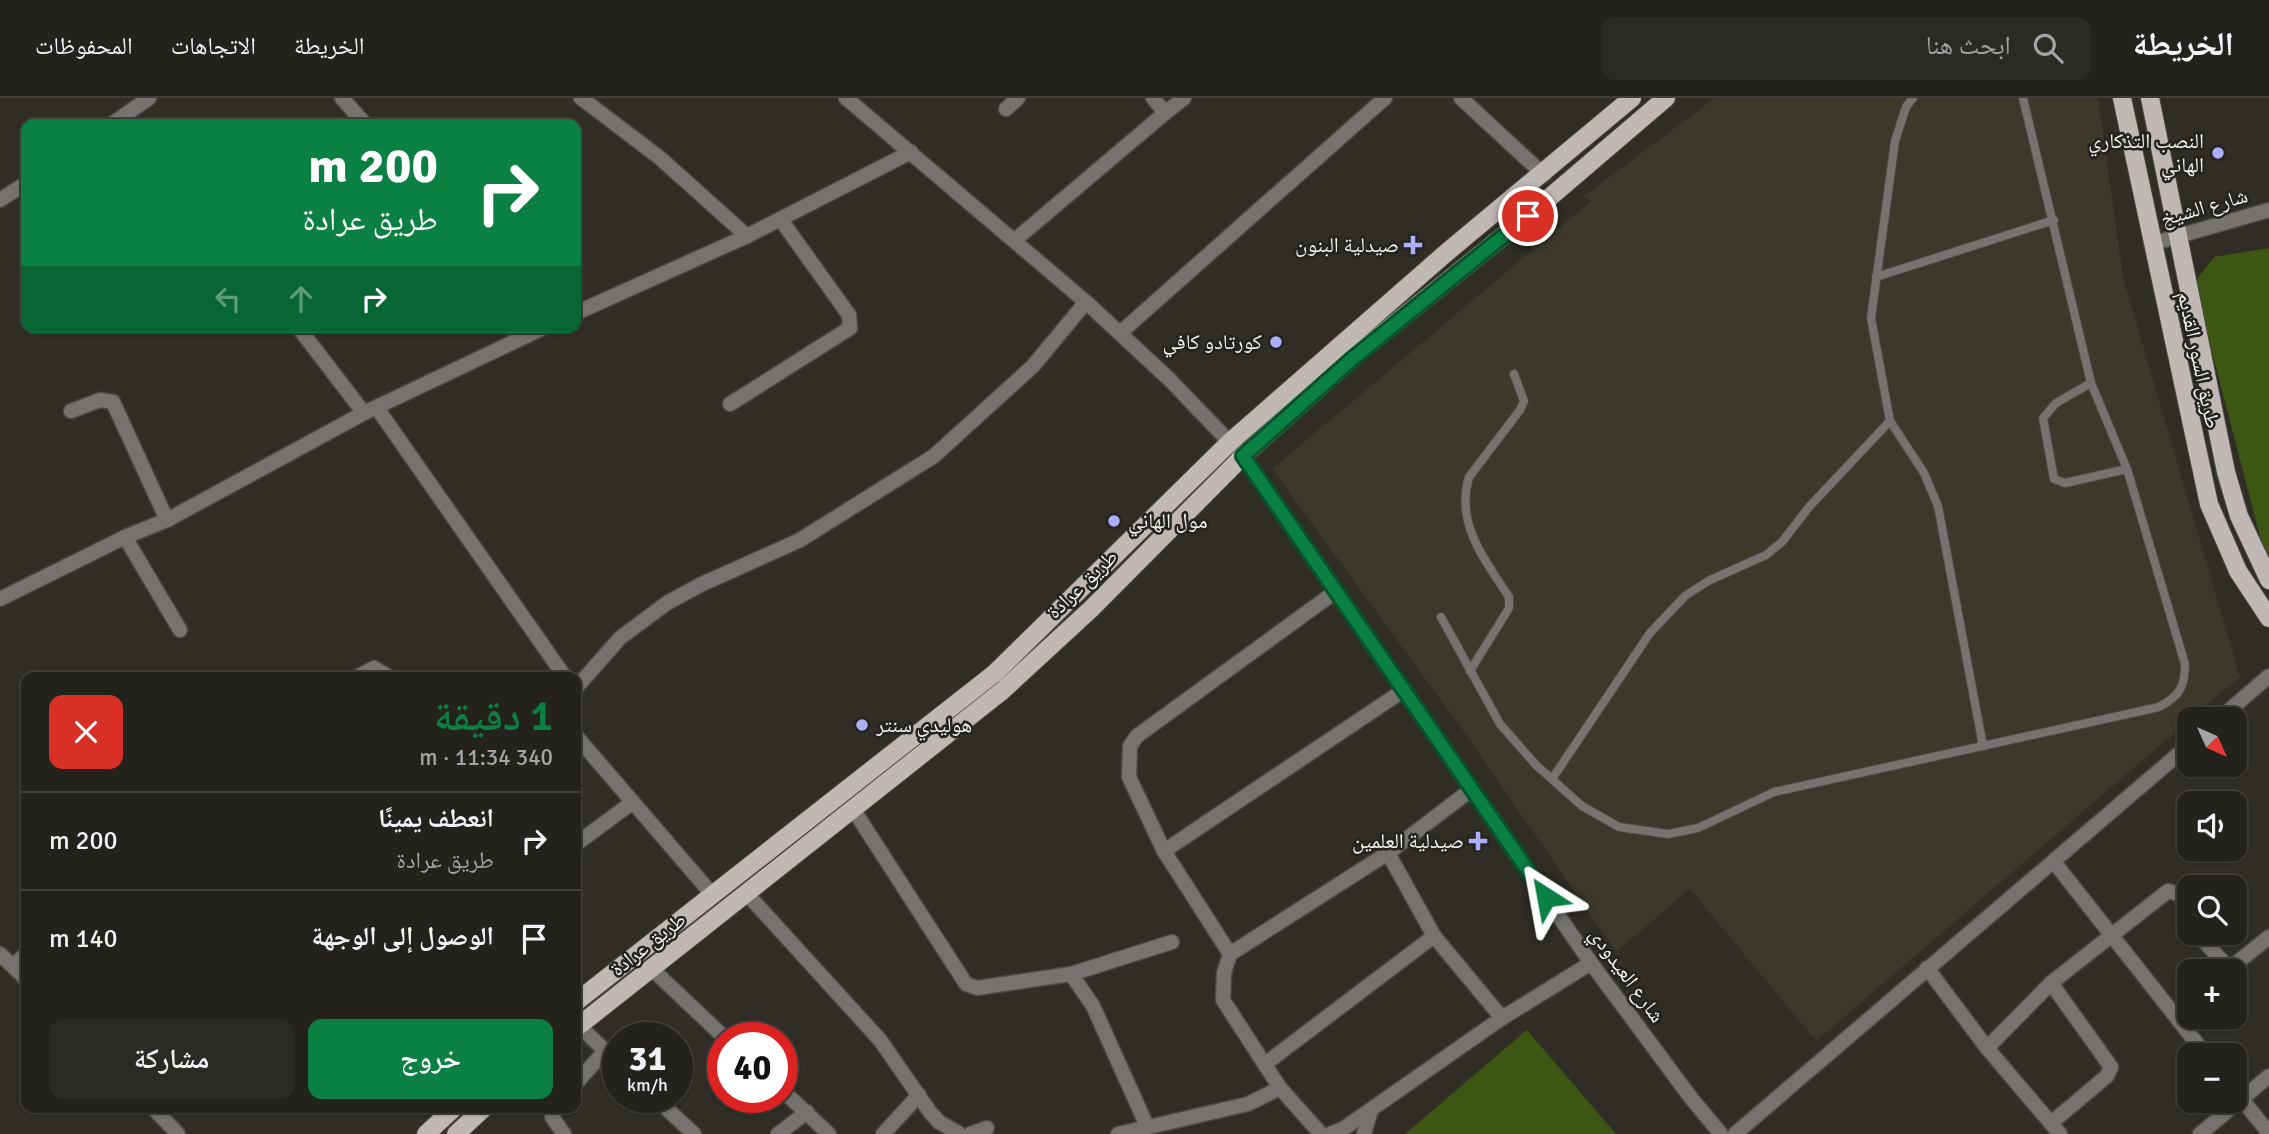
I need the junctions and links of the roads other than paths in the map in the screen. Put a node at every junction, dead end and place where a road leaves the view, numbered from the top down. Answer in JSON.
{"nodes":[{"id":1,"x":149,"y":98,"type":"edge"},
{"id":2,"x":342,"y":98,"type":"edge"},
{"id":3,"x":581,"y":98,"type":"edge"},
{"id":4,"x":846,"y":98,"type":"edge"},
{"id":5,"x":1018,"y":98,"type":"edge"},
{"id":6,"x":1153,"y":98,"type":"edge"},
{"id":7,"x":1184,"y":98,"type":"edge"},
{"id":8,"x":1385,"y":98,"type":"edge"},
{"id":9,"x":1461,"y":98,"type":"edge"},
{"id":10,"x":1666,"y":98,"type":"edge"},
{"id":11,"x":1913,"y":98,"type":"edge"},
{"id":12,"x":2022,"y":98,"type":"edge"},
{"id":13,"x":2122,"y":98,"type":"edge"},
{"id":14,"x":2150,"y":98,"type":"edge"},
{"id":15,"x":1622,"y":101,"type":"edge"},
{"id":16,"x":1006,"y":109,"type":"dead end"},
{"id":17,"x":1165,"y":113,"type":"junction"},
{"id":18,"x":120,"y":119,"type":"edge"},
{"id":19,"x":361,"y":119,"type":"edge"},
{"id":20,"x":911,"y":152,"type":"junction"},
{"id":21,"x":1544,"y":175,"type":"junction"},
{"id":22,"x":21,"y":186,"type":"edge"},
{"id":23,"x":0,"y":200,"type":"edge"},
{"id":24,"x":2269,"y":210,"type":"edge"},
{"id":25,"x":781,"y":219,"type":"junction"},
{"id":26,"x":2054,"y":220,"type":"junction"},
{"id":27,"x":747,"y":236,"type":"junction"},
{"id":28,"x":2177,"y":236,"type":"junction"},
{"id":29,"x":1016,"y":240,"type":"junction"},
{"id":30,"x":2151,"y":244,"type":"junction"},
{"id":31,"x":1876,"y":277,"type":"junction"},
{"id":32,"x":1086,"y":302,"type":"junction"},
{"id":33,"x":581,"y":311,"type":"edge"},
{"id":34,"x":303,"y":333,"type":"edge"},
{"id":35,"x":524,"y":333,"type":"edge"},
{"id":36,"x":1120,"y":333,"type":"junction"},
{"id":37,"x":1514,"y":374,"type":"dead end"},
{"id":38,"x":2091,"y":383,"type":"junction"},
{"id":39,"x":730,"y":404,"type":"dead end"},
{"id":40,"x":371,"y":410,"type":"junction"},
{"id":41,"x":71,"y":411,"type":"dead end"},
{"id":42,"x":1890,"y":421,"type":"junction"},
{"id":43,"x":1237,"y":449,"type":"junction"},
{"id":44,"x":2127,"y":469,"type":"junction"},
{"id":45,"x":167,"y":520,"type":"junction"},
{"id":46,"x":125,"y":537,"type":"junction"},
{"id":47,"x":2269,"y":578,"type":"edge"},
{"id":48,"x":1335,"y":592,"type":"junction"},
{"id":49,"x":2250,"y":592,"type":"junction"},
{"id":50,"x":0,"y":599,"type":"edge"},
{"id":51,"x":1441,"y":617,"type":"dead end"},
{"id":52,"x":2269,"y":618,"type":"edge"},
{"id":53,"x":180,"y":630,"type":"dead end"},
{"id":54,"x":1470,"y":671,"type":"junction"},
{"id":55,"x":561,"y":672,"type":"edge"},
{"id":56,"x":2269,"y":676,"type":"edge"},
{"id":57,"x":581,"y":682,"type":"edge"},
{"id":58,"x":1404,"y":690,"type":"junction"},
{"id":59,"x":2233,"y":707,"type":"edge"},
{"id":60,"x":581,"y":742,"type":"edge"},
{"id":61,"x":1983,"y":746,"type":"junction"},
{"id":62,"x":2177,"y":755,"type":"edge"},
{"id":63,"x":1552,"y":779,"type":"junction"},
{"id":64,"x":1472,"y":789,"type":"junction"},
{"id":65,"x":633,"y":802,"type":"junction"},
{"id":66,"x":853,"y":809,"type":"junction"},
{"id":67,"x":581,"y":840,"type":"edge"},
{"id":68,"x":1164,"y":851,"type":"junction"},
{"id":69,"x":1388,"y":853,"type":"junction"},
{"id":70,"x":2054,"y":862,"type":"junction"},
{"id":71,"x":711,"y":893,"type":"junction"},
{"id":72,"x":2177,"y":894,"type":"edge"},
{"id":73,"x":748,"y":895,"type":"junction"},
{"id":74,"x":2111,"y":934,"type":"junction"},
{"id":75,"x":1434,"y":936,"type":"junction"},
{"id":76,"x":2269,"y":937,"type":"edge"},
{"id":77,"x":1172,"y":942,"type":"dead end"},
{"id":78,"x":2208,"y":945,"type":"edge"},
{"id":79,"x":0,"y":954,"type":"edge"},
{"id":80,"x":1230,"y":954,"type":"junction"},
{"id":81,"x":21,"y":959,"type":"edge"},
{"id":82,"x":1591,"y":963,"type":"junction"},
{"id":83,"x":13,"y":966,"type":"junction"},
{"id":84,"x":1927,"y":968,"type":"junction"},
{"id":85,"x":653,"y":970,"type":"junction"},
{"id":86,"x":21,"y":974,"type":"edge"},
{"id":87,"x":1072,"y":974,"type":"junction"},
{"id":88,"x":2051,"y":983,"type":"junction"},
{"id":89,"x":581,"y":998,"type":"edge"},
{"id":90,"x":1502,"y":1018,"type":"junction"},
{"id":91,"x":708,"y":1022,"type":"edge"},
{"id":92,"x":581,"y":1023,"type":"edge"},
{"id":93,"x":581,"y":1030,"type":"edge"},
{"id":94,"x":2197,"y":1043,"type":"edge"},
{"id":95,"x":602,"y":1048,"type":"edge"},
{"id":96,"x":1987,"y":1048,"type":"junction"},
{"id":97,"x":602,"y":1054,"type":"edge"},
{"id":98,"x":1265,"y":1065,"type":"junction"},
{"id":99,"x":2269,"y":1076,"type":"edge"},
{"id":100,"x":581,"y":1077,"type":"edge"},
{"id":101,"x":1280,"y":1088,"type":"junction"},
{"id":102,"x":2247,"y":1089,"type":"edge"},
{"id":103,"x":919,"y":1094,"type":"junction"},
{"id":104,"x":798,"y":1104,"type":"edge"},
{"id":105,"x":2247,"y":1107,"type":"edge"},
{"id":106,"x":1371,"y":1110,"type":"junction"},
{"id":107,"x":807,"y":1112,"type":"junction"},
{"id":108,"x":158,"y":1113,"type":"edge"},
{"id":109,"x":449,"y":1113,"type":"edge"},
{"id":110,"x":479,"y":1113,"type":"edge"},
{"id":111,"x":554,"y":1113,"type":"edge"},
{"id":112,"x":671,"y":1113,"type":"edge"},
{"id":113,"x":2220,"y":1113,"type":"edge"},
{"id":114,"x":1147,"y":1126,"type":"junction"},
{"id":115,"x":987,"y":1128,"type":"dead end"},
{"id":116,"x":2056,"y":1128,"type":"edge"},
{"id":117,"x":2269,"y":1132,"type":"edge"},
{"id":118,"x":178,"y":1134,"type":"edge"},
{"id":119,"x":426,"y":1134,"type":"edge"},
{"id":120,"x":456,"y":1134,"type":"edge"},
{"id":121,"x":564,"y":1134,"type":"edge"},
{"id":122,"x":694,"y":1134,"type":"edge"},
{"id":123,"x":778,"y":1134,"type":"edge"},
{"id":124,"x":829,"y":1134,"type":"edge"},
{"id":125,"x":883,"y":1134,"type":"edge"},
{"id":126,"x":960,"y":1134,"type":"edge"},
{"id":127,"x":970,"y":1134,"type":"edge"},
{"id":128,"x":1118,"y":1134,"type":"edge"},
{"id":129,"x":1321,"y":1134,"type":"edge"},
{"id":130,"x":1330,"y":1134,"type":"edge"},
{"id":131,"x":1364,"y":1134,"type":"edge"},
{"id":132,"x":1721,"y":1134,"type":"edge"},
{"id":133,"x":1735,"y":1134,"type":"edge"},
{"id":134,"x":2200,"y":1134,"type":"edge"}],
"edges":[{"from":1,"to":18,"type":"street"},
{"from":2,"to":19,"type":"street"},
{"from":3,"to":27,"type":"street"},
{"from":4,"to":20,"type":"street","name":"شارع العيدودي"},
{"from":5,"to":16,"type":"street"},
{"from":6,"to":17,"type":"street"},
{"from":7,"to":17,"type":"street"},
{"from":8,"to":36,"type":"street"},
{"from":9,"to":21,"type":"street"},
{"from":10,"to":43,"type":"main road","name":"طريق عرادة"},
{"from":11,"to":31,"type":"lane"},
{"from":12,"to":26,"type":"lane"},
{"from":13,"to":30,"type":"main road","name":"طريق السور القديم"},
{"from":14,"to":28,"type":"main road","name":"طريق السور القديم"},
{"from":15,"to":21,"type":"main road","name":"طريق عرادة"},
{"from":17,"to":29,"type":"street"},
{"from":20,"to":25,"type":"street"},
{"from":20,"to":29,"type":"street","name":"شارع العيدودي"},
{"from":21,"to":43,"type":"main road","name":"طريق عرادة"},
{"from":22,"to":23,"type":"street"},
{"from":24,"to":28,"type":"street","name":"شارع الشيخ"},
{"from":25,"to":27,"type":"street"},
{"from":25,"to":39,"type":"street"},
{"from":26,"to":31,"type":"lane"},
{"from":26,"to":38,"type":"lane"},
{"from":27,"to":33,"type":"street"},
{"from":28,"to":30,"type":"street","name":"شارع الشيخ"},
{"from":28,"to":47,"type":"main road","name":"طريق السور القديم"},
{"from":29,"to":32,"type":"street","name":"شارع العيدودي"},
{"from":30,"to":49,"type":"main road","name":"طريق السور القديم"},
{"from":31,"to":42,"type":"lane"},
{"from":32,"to":36,"type":"street","name":"شارع العيدودي"},
{"from":32,"to":57,"type":"street"},
{"from":34,"to":40,"type":"street"},
{"from":35,"to":40,"type":"street"},
{"from":36,"to":43,"type":"street","name":"شارع العيدودي"},
{"from":37,"to":54,"type":"lane"},
{"from":38,"to":44,"type":"lane"},
{"from":38,"to":44,"type":"lane"},
{"from":40,"to":45,"type":"street"},
{"from":40,"to":55,"type":"street"},
{"from":41,"to":45,"type":"street"},
{"from":42,"to":61,"type":"lane"},
{"from":42,"to":63,"type":"lane"},
{"from":43,"to":48,"type":"street","name":"شارع العيدودي"},
{"from":43,"to":66,"type":"main road","name":"طريق عرادة"},
{"from":43,"to":71,"type":"main road","name":"طريق عرادة"},
{"from":44,"to":61,"type":"lane"},
{"from":45,"to":46,"type":"street"},
{"from":46,"to":50,"type":"street"},
{"from":46,"to":53,"type":"street"},
{"from":47,"to":49,"type":"street"},
{"from":48,"to":58,"type":"street","name":"شارع العيدودي"},
{"from":48,"to":68,"type":"street"},
{"from":49,"to":52,"type":"main road","name":"طريق السور القديم"},
{"from":51,"to":54,"type":"lane"},
{"from":54,"to":63,"type":"lane"},
{"from":56,"to":59,"type":"street"},
{"from":58,"to":64,"type":"street","name":"شارع العيدودي"},
{"from":58,"to":68,"type":"street"},
{"from":60,"to":65,"type":"street"},
{"from":61,"to":63,"type":"lane"},
{"from":62,"to":70,"type":"street"},
{"from":64,"to":69,"type":"street"},
{"from":64,"to":82,"type":"street","name":"شارع العيدودي"},
{"from":65,"to":67,"type":"street"},
{"from":65,"to":71,"type":"street"},
{"from":66,"to":73,"type":"main road","name":"طريق عرادة"},
{"from":66,"to":87,"type":"street"},
{"from":68,"to":80,"type":"street"},
{"from":69,"to":75,"type":"street"},
{"from":69,"to":80,"type":"street"},
{"from":70,"to":74,"type":"street"},
{"from":70,"to":84,"type":"street"},
{"from":71,"to":89,"type":"main road","name":"طريق عرادة"},
{"from":72,"to":74,"type":"street"},
{"from":73,"to":85,"type":"main road","name":"طريق عرادة"},
{"from":73,"to":103,"type":"street"},
{"from":74,"to":88,"type":"street"},
{"from":74,"to":94,"type":"street"},
{"from":75,"to":90,"type":"street"},
{"from":75,"to":98,"type":"street"},
{"from":76,"to":78,"type":"street"},
{"from":77,"to":87,"type":"street"},
{"from":79,"to":83,"type":"street"},
{"from":80,"to":98,"type":"street"},
{"from":81,"to":83,"type":"street"},
{"from":82,"to":90,"type":"street"},
{"from":82,"to":132,"type":"street","name":"شارع العيدودي"},
{"from":83,"to":86,"type":"street"},
{"from":84,"to":96,"type":"street"},
{"from":84,"to":133,"type":"street"},
{"from":85,"to":91,"type":"street"},
{"from":85,"to":92,"type":"main road","name":"طريق عرادة"},
{"from":87,"to":114,"type":"street"},
{"from":88,"to":96,"type":"street"},
{"from":88,"to":116,"type":"street"},
{"from":90,"to":106,"type":"street"},
{"from":93,"to":95,"type":"street"},
{"from":96,"to":116,"type":"street"},
{"from":97,"to":100,"type":"street"},
{"from":98,"to":101,"type":"street"},
{"from":99,"to":102,"type":"street"},
{"from":101,"to":114,"type":"street"},
{"from":101,"to":129,"type":"street"},
{"from":103,"to":125,"type":"street"},
{"from":103,"to":126,"type":"street"},
{"from":104,"to":107,"type":"street"},
{"from":105,"to":117,"type":"street"},
{"from":106,"to":130,"type":"street"},
{"from":106,"to":131,"type":"street"},
{"from":107,"to":123,"type":"street"},
{"from":107,"to":124,"type":"street"},
{"from":108,"to":118,"type":"street"},
{"from":109,"to":119,"type":"main road"},
{"from":110,"to":120,"type":"main road"},
{"from":111,"to":121,"type":"street"},
{"from":112,"to":122,"type":"street"},
{"from":113,"to":134,"type":"street"},
{"from":114,"to":128,"type":"street"},
{"from":115,"to":127,"type":"street"}]}
